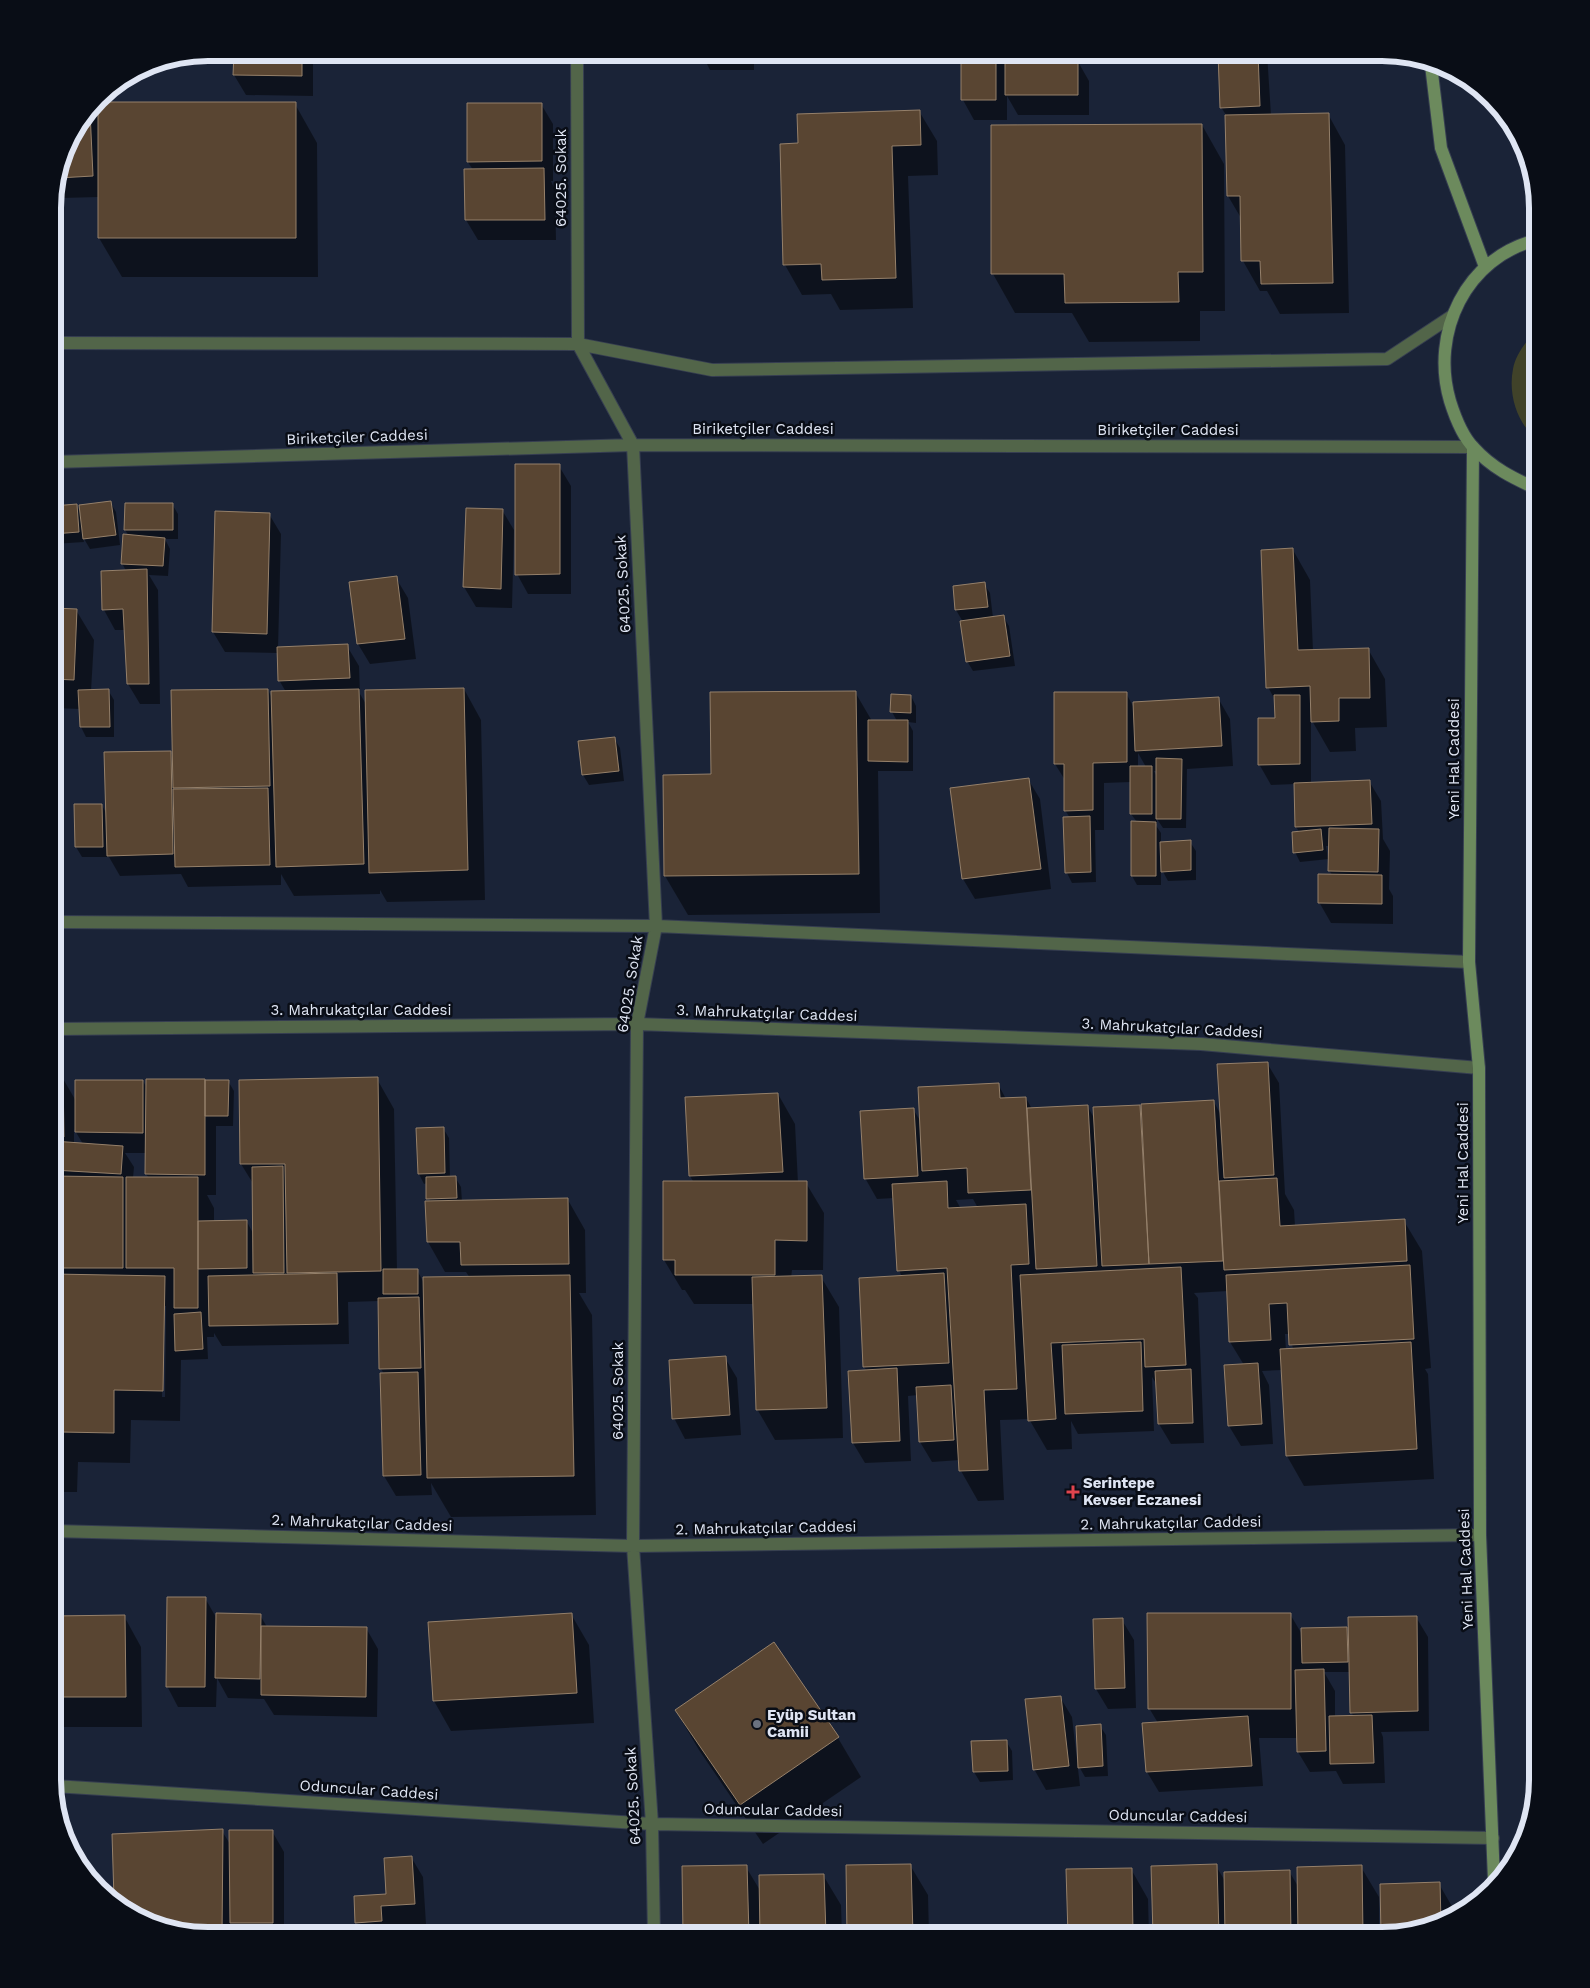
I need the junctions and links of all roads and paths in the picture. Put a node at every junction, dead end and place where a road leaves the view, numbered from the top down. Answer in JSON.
{"nodes":[{"id":1,"x":577,"y":62,"type":"edge"},
{"id":2,"x":1432,"y":70,"type":"edge"},
{"id":3,"x":1529,"y":242,"type":"edge"},
{"id":4,"x":1485,"y":267,"type":"junction"},
{"id":5,"x":1452,"y":316,"type":"junction"},
{"id":6,"x":62,"y":343,"type":"edge"},
{"id":7,"x":578,"y":344,"type":"junction"},
{"id":8,"x":633,"y":445,"type":"junction"},
{"id":9,"x":1473,"y":447,"type":"junction"},
{"id":10,"x":62,"y":462,"type":"edge"},
{"id":11,"x":1529,"y":485,"type":"edge"},
{"id":12,"x":62,"y":922,"type":"edge"},
{"id":13,"x":656,"y":926,"type":"junction"},
{"id":14,"x":1469,"y":962,"type":"junction"},
{"id":15,"x":637,"y":1024,"type":"junction"},
{"id":16,"x":61,"y":1029,"type":"edge"},
{"id":17,"x":1479,"y":1068,"type":"junction"},
{"id":18,"x":61,"y":1531,"type":"edge"},
{"id":19,"x":1480,"y":1535,"type":"junction"},
{"id":20,"x":633,"y":1546,"type":"junction"},
{"id":21,"x":62,"y":1786,"type":"edge"},
{"id":22,"x":652,"y":1824,"type":"junction"},
{"id":23,"x":1492,"y":1838,"type":"junction"},
{"id":24,"x":1494,"y":1875,"type":"edge"},
{"id":25,"x":654,"y":1927,"type":"edge"}],
"edges":[{"from":1,"to":7,"type":"street","name":"64025. Sokak"},
{"from":2,"to":4,"type":"street"},
{"from":3,"to":4,"type":"street"},
{"from":4,"to":5,"type":"street"},
{"from":5,"to":7,"type":"street"},
{"from":5,"to":9,"type":"street"},
{"from":6,"to":7,"type":"street"},
{"from":7,"to":8,"type":"street","name":"64025. Sokak"},
{"from":8,"to":9,"type":"street","name":"Biriketçiler Caddesi"},
{"from":8,"to":10,"type":"street","name":"Biriketçiler Caddesi"},
{"from":8,"to":13,"type":"street","name":"64025. Sokak"},
{"from":9,"to":11,"type":"street"},
{"from":9,"to":14,"type":"street","name":"Yeni Hal Caddesi"},
{"from":12,"to":13,"type":"street"},
{"from":13,"to":14,"type":"street"},
{"from":13,"to":15,"type":"street","name":"64025. Sokak"},
{"from":14,"to":17,"type":"street","name":"Yeni Hal Caddesi"},
{"from":15,"to":16,"type":"street","name":"3. Mahrukatçılar Caddesi"},
{"from":15,"to":17,"type":"street","name":"3. Mahrukatçılar Caddesi"},
{"from":15,"to":20,"type":"street","name":"64025. Sokak"},
{"from":17,"to":19,"type":"street","name":"Yeni Hal Caddesi"},
{"from":18,"to":20,"type":"street","name":"2. Mahrukatçılar Caddesi"},
{"from":19,"to":20,"type":"street","name":"2. Mahrukatçılar Caddesi"},
{"from":19,"to":23,"type":"street","name":"Yeni Hal Caddesi"},
{"from":20,"to":22,"type":"street","name":"64025. Sokak"},
{"from":21,"to":22,"type":"street","name":"Oduncular Caddesi"},
{"from":22,"to":23,"type":"street","name":"Oduncular Caddesi"},
{"from":22,"to":25,"type":"street","name":"64025. Sokak"},
{"from":23,"to":24,"type":"street","name":"Yeni Hal Caddesi"}]}
